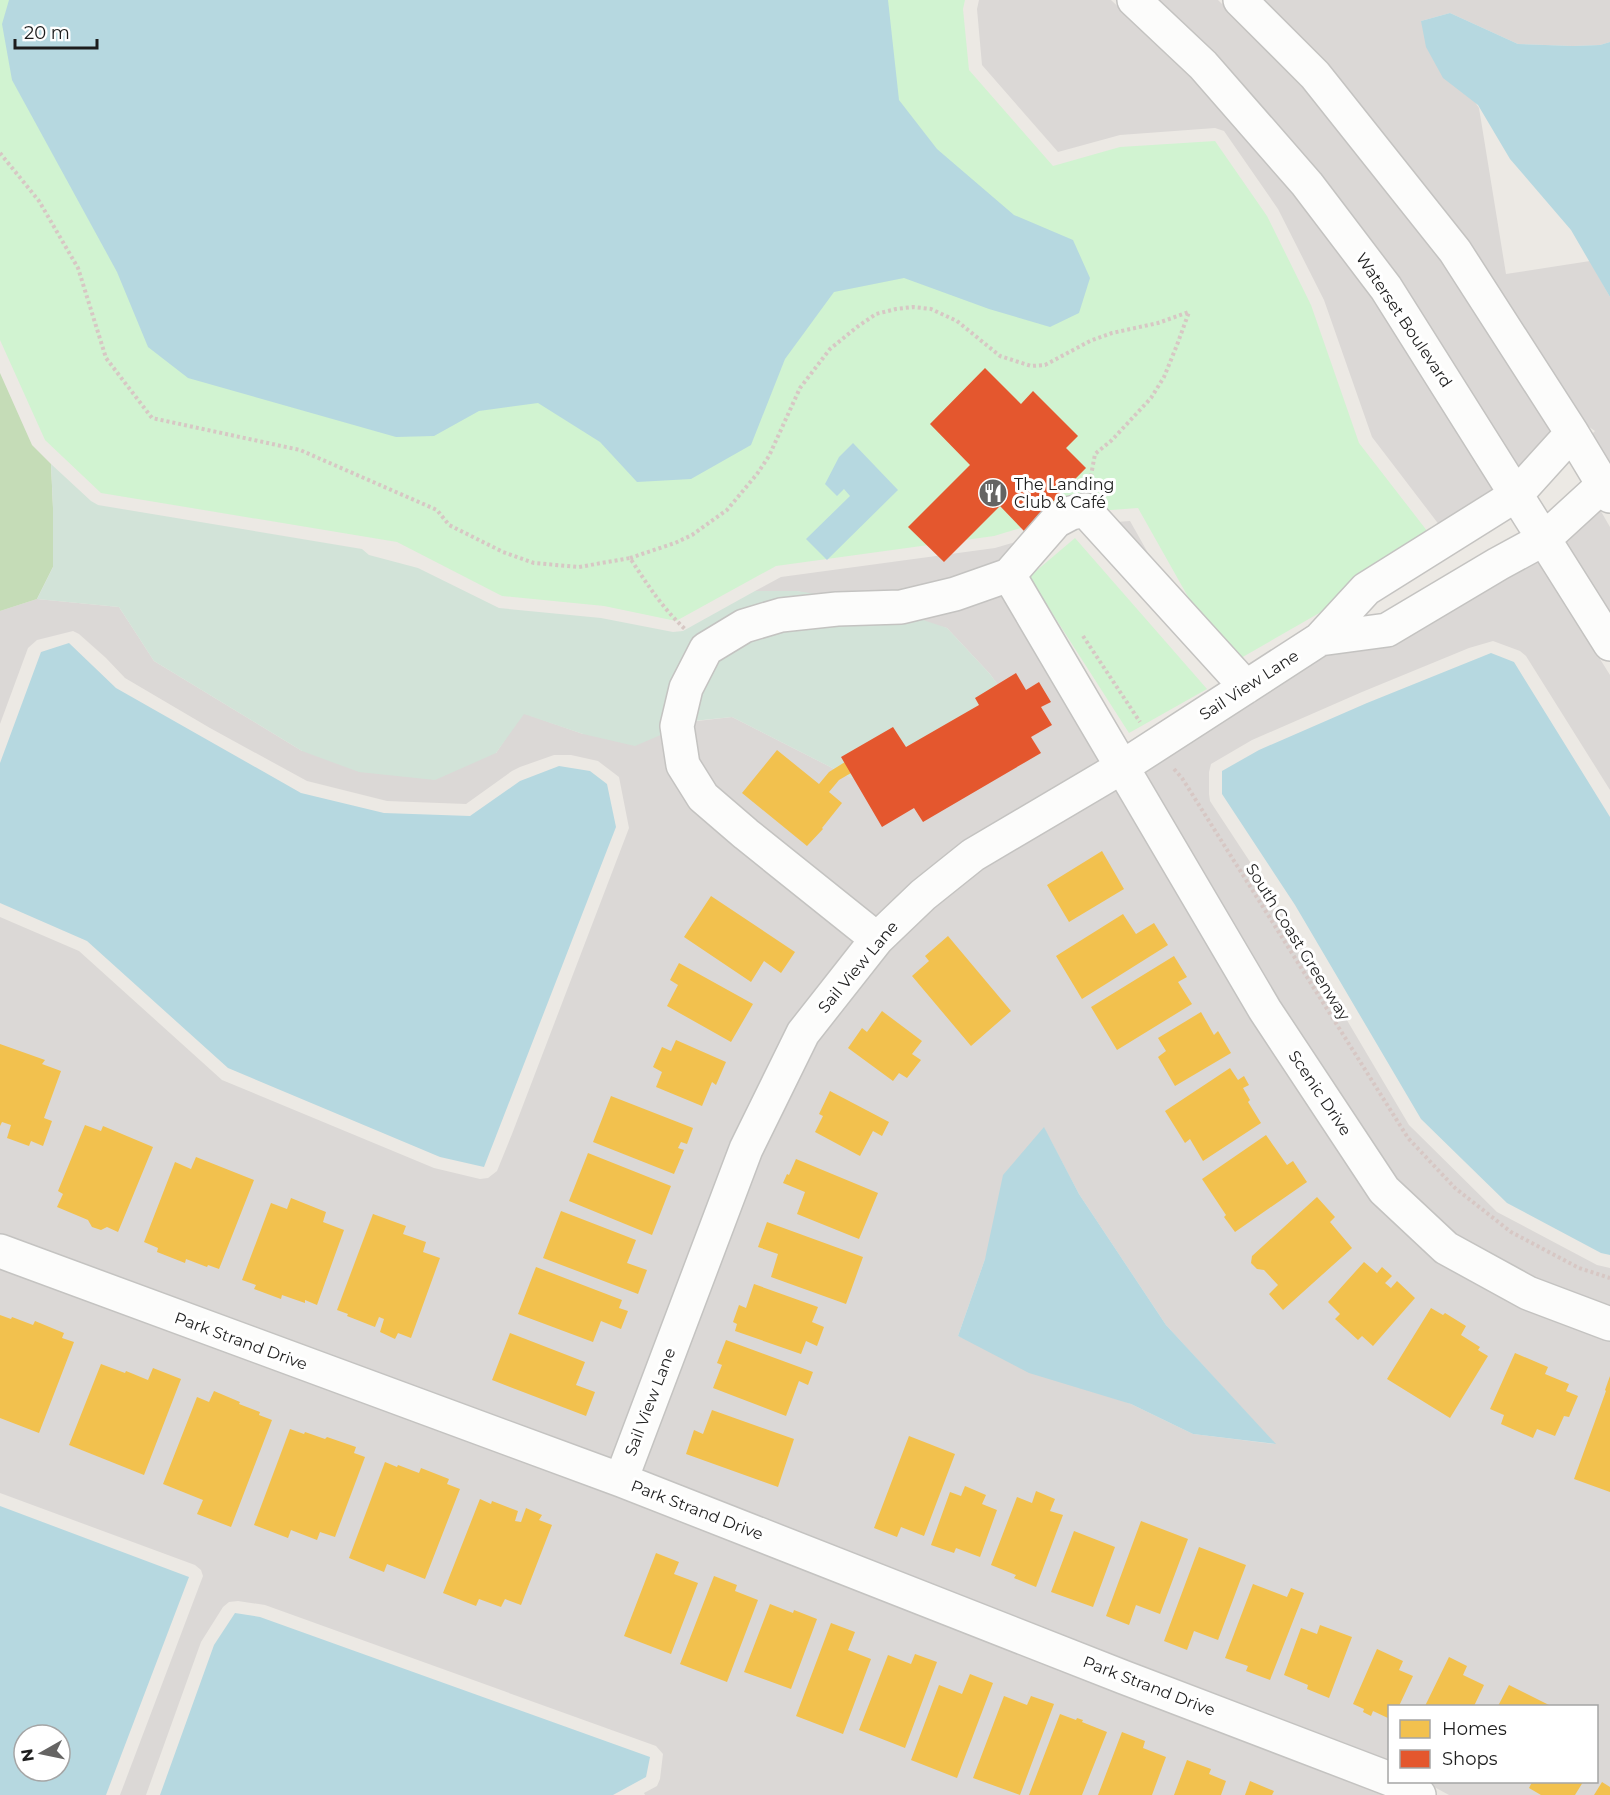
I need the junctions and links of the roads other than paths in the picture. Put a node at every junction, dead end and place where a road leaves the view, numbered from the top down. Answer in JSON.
{"nodes":[{"id":1,"x":1134,"y":0,"type":"edge"},
{"id":2,"x":1240,"y":0,"type":"edge"},
{"id":3,"x":1572,"y":433,"type":"junction"},
{"id":4,"x":1607,"y":490,"type":"edge"},
{"id":5,"x":1516,"y":495,"type":"junction"},
{"id":6,"x":1544,"y":539,"type":"junction"},
{"id":7,"x":1009,"y":575,"type":"junction"},
{"id":8,"x":1320,"y":639,"type":"junction"},
{"id":9,"x":1610,"y":644,"type":"edge"},
{"id":10,"x":1246,"y":687,"type":"junction"},
{"id":11,"x":1122,"y":767,"type":"junction"},
{"id":12,"x":877,"y":939,"type":"junction"},
{"id":13,"x":0,"y":1251,"type":"edge"},
{"id":14,"x":1610,"y":1324,"type":"edge"},
{"id":15,"x":621,"y":1480,"type":"junction"},
{"id":16,"x":1388,"y":1779,"type":"edge"},
{"id":17,"x":1397,"y":1783,"type":"edge"},
{"id":18,"x":1419,"y":1795,"type":"edge"}],
"edges":[{"from":1,"to":5,"type":"street","name":"Waterset Boulevard"},
{"from":2,"to":3,"type":"street"},
{"from":3,"to":4,"type":"street"},
{"from":3,"to":5,"type":"street","name":"Sail View Lane"},
{"from":4,"to":6,"type":"street","name":"Sail View Lane"},
{"from":5,"to":6,"type":"street","name":"Waterset Boulevard"},
{"from":5,"to":8,"type":"street","name":"Sail View Lane"},
{"from":6,"to":8,"type":"street","name":"Sail View Lane"},
{"from":6,"to":9,"type":"street","name":"Waterset Boulevard"},
{"from":7,"to":10,"type":"street"},
{"from":7,"to":11,"type":"street","name":"Scenic Drive"},
{"from":7,"to":12,"type":"street"},
{"from":8,"to":10,"type":"street","name":"Sail View Lane"},
{"from":10,"to":11,"type":"street","name":"Sail View Lane"},
{"from":11,"to":12,"type":"street","name":"Sail View Lane"},
{"from":11,"to":14,"type":"street","name":"Scenic Drive"},
{"from":12,"to":15,"type":"street","name":"Sail View Lane"},
{"from":13,"to":15,"type":"street","name":"Park Strand Drive"},
{"from":15,"to":16,"type":"street","name":"Park Strand Drive"},
{"from":17,"to":18,"type":"street"}]}
